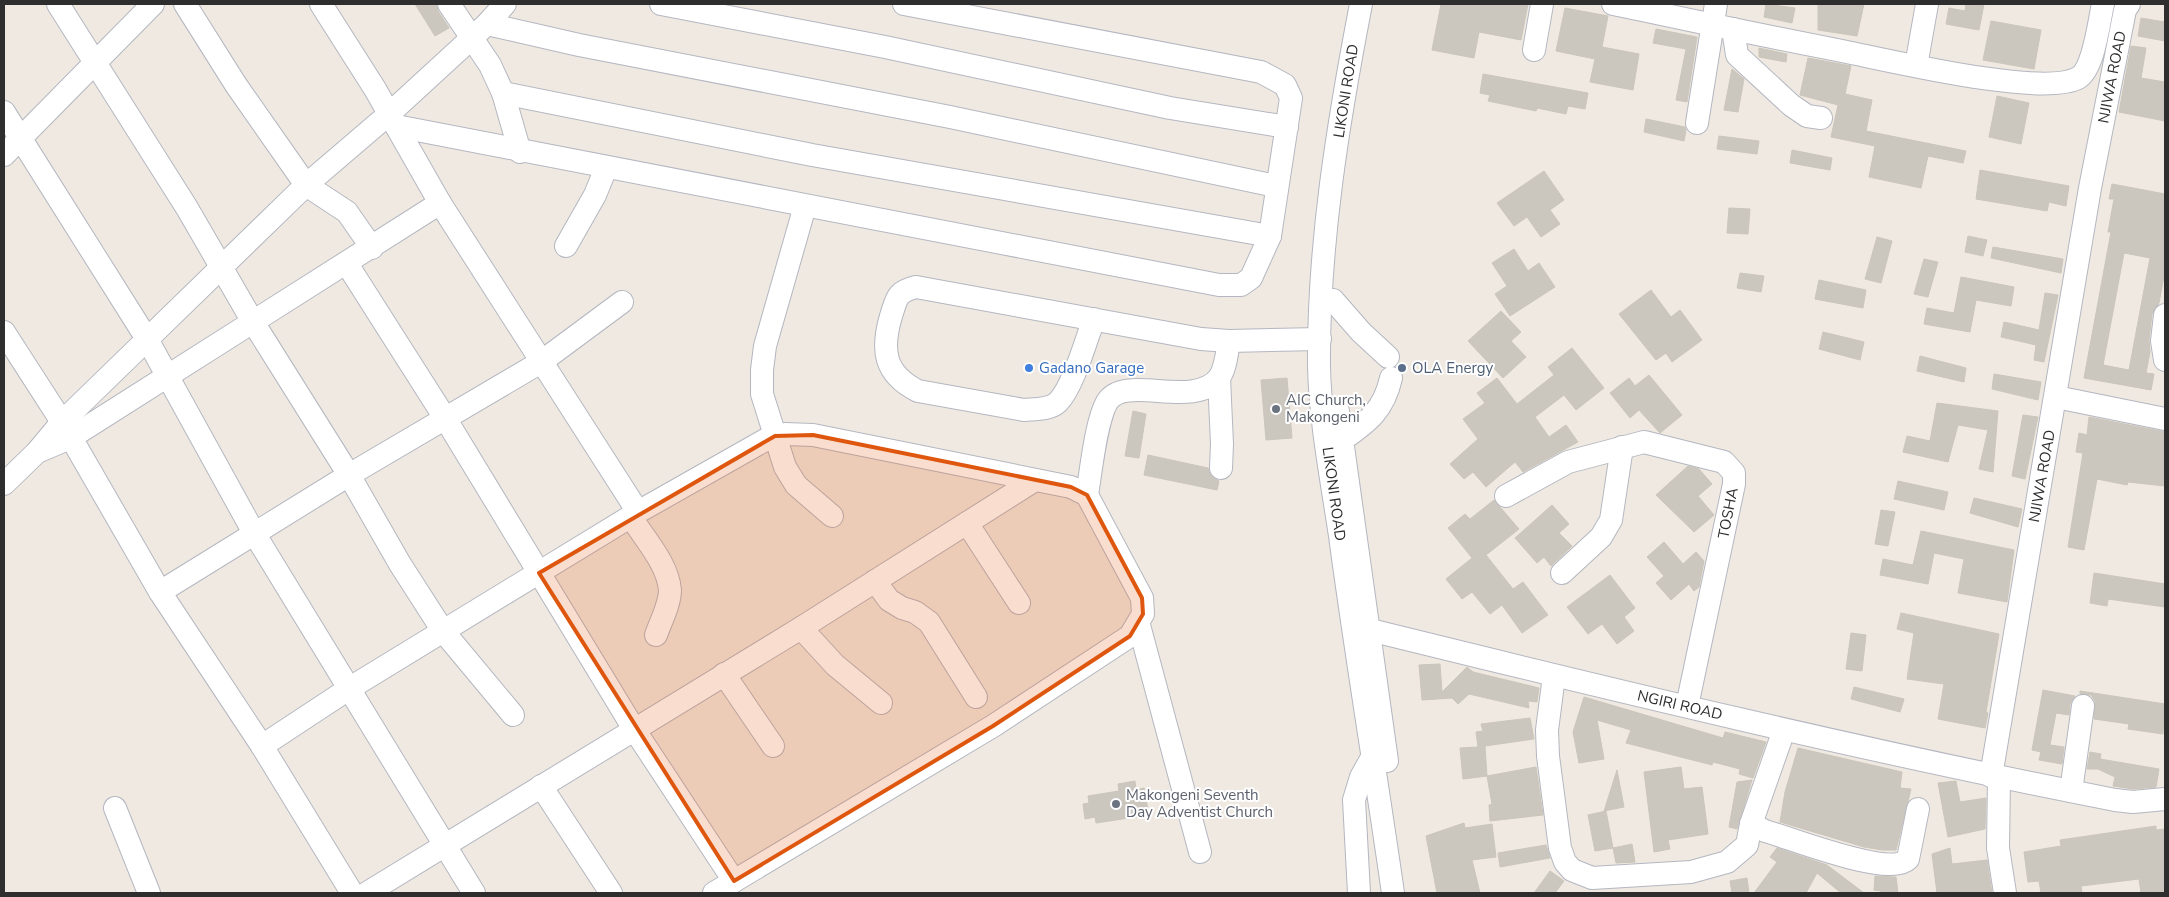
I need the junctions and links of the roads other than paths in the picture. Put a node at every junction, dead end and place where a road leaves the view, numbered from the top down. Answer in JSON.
{"nodes":[{"id":1,"x":58,"y":4,"type":"edge"},
{"id":2,"x":153,"y":4,"type":"edge"},
{"id":3,"x":185,"y":4,"type":"edge"},
{"id":4,"x":321,"y":4,"type":"edge"},
{"id":5,"x":449,"y":4,"type":"edge"},
{"id":6,"x":506,"y":4,"type":"edge"},
{"id":7,"x":661,"y":4,"type":"edge"},
{"id":8,"x":904,"y":4,"type":"edge"},
{"id":9,"x":1361,"y":4,"type":"edge"},
{"id":10,"x":1370,"y":4,"type":"edge"},
{"id":11,"x":1542,"y":4,"type":"edge"},
{"id":12,"x":1613,"y":4,"type":"edge"},
{"id":13,"x":1927,"y":4,"type":"edge"},
{"id":14,"x":2102,"y":4,"type":"edge"},
{"id":15,"x":2129,"y":4,"type":"edge"},
{"id":16,"x":1721,"y":19,"type":"edge"},
{"id":17,"x":479,"y":31,"type":"junction"},
{"id":18,"x":1534,"y":50,"type":"dead end"},
{"id":19,"x":94,"y":63,"type":"junction"},
{"id":20,"x":1916,"y":66,"type":"junction"},
{"id":21,"x":2088,"y":67,"type":"junction"},
{"id":22,"x":2113,"y":72,"type":"junction"},
{"id":23,"x":503,"y":93,"type":"junction"},
{"id":24,"x":4,"y":112,"type":"edge"},
{"id":25,"x":1820,"y":118,"type":"dead end"},
{"id":26,"x":392,"y":120,"type":"junction"},
{"id":27,"x":1697,"y":123,"type":"dead end"},
{"id":28,"x":1287,"y":127,"type":"junction"},
{"id":29,"x":21,"y":138,"type":"junction"},
{"id":30,"x":520,"y":152,"type":"junction"},
{"id":31,"x":4,"y":155,"type":"edge"},
{"id":32,"x":606,"y":168,"type":"junction"},
{"id":33,"x":306,"y":185,"type":"junction"},
{"id":34,"x":1276,"y":186,"type":"junction"},
{"id":35,"x":440,"y":203,"type":"junction"},
{"id":36,"x":805,"y":206,"type":"junction"},
{"id":37,"x":1270,"y":236,"type":"junction"},
{"id":38,"x":566,"y":246,"type":"dead end"},
{"id":39,"x":372,"y":248,"type":"junction"},
{"id":40,"x":348,"y":264,"type":"junction"},
{"id":41,"x":223,"y":268,"type":"junction"},
{"id":42,"x":1333,"y":300,"type":"junction"},
{"id":43,"x":622,"y":302,"type":"dead end"},
{"id":44,"x":2165,"y":315,"type":"edge"},
{"id":45,"x":1094,"y":319,"type":"junction"},
{"id":46,"x":253,"y":322,"type":"junction"},
{"id":47,"x":4,"y":332,"type":"edge"},
{"id":48,"x":147,"y":339,"type":"junction"},
{"id":49,"x":1320,"y":339,"type":"junction"},
{"id":50,"x":1229,"y":341,"type":"junction"},
{"id":51,"x":2165,"y":360,"type":"edge"},
{"id":52,"x":540,"y":362,"type":"junction"},
{"id":53,"x":168,"y":376,"type":"junction"},
{"id":54,"x":1219,"y":378,"type":"junction"},
{"id":55,"x":2056,"y":397,"type":"junction"},
{"id":56,"x":445,"y":418,"type":"junction"},
{"id":57,"x":2165,"y":419,"type":"edge"},
{"id":58,"x":66,"y":430,"type":"junction"},
{"id":59,"x":775,"y":436,"type":"junction"},
{"id":60,"x":1342,"y":440,"type":"junction"},
{"id":61,"x":1622,"y":447,"type":"junction"},
{"id":62,"x":1221,"y":468,"type":"dead end"},
{"id":63,"x":349,"y":475,"type":"junction"},
{"id":64,"x":1035,"y":480,"type":"junction"},
{"id":65,"x":4,"y":484,"type":"edge"},
{"id":66,"x":1087,"y":495,"type":"junction"},
{"id":67,"x":1506,"y":496,"type":"dead end"},
{"id":68,"x":634,"y":515,"type":"junction"},
{"id":69,"x":832,"y":516,"type":"dead end"},
{"id":70,"x":967,"y":523,"type":"junction"},
{"id":71,"x":254,"y":533,"type":"junction"},
{"id":72,"x":539,"y":573,"type":"junction"},
{"id":73,"x":1562,"y":573,"type":"dead end"},
{"id":74,"x":875,"y":582,"type":"junction"},
{"id":75,"x":160,"y":592,"type":"junction"},
{"id":76,"x":1019,"y":603,"type":"dead end"},
{"id":77,"x":1139,"y":625,"type":"junction"},
{"id":78,"x":801,"y":628,"type":"junction"},
{"id":79,"x":1370,"y":630,"type":"junction"},
{"id":80,"x":443,"y":631,"type":"junction"},
{"id":81,"x":656,"y":635,"type":"dead end"},
{"id":82,"x":724,"y":674,"type":"junction"},
{"id":83,"x":1554,"y":676,"type":"junction"},
{"id":84,"x":350,"y":688,"type":"junction"},
{"id":85,"x":976,"y":697,"type":"dead end"},
{"id":86,"x":881,"y":702,"type":"dead end"},
{"id":87,"x":1687,"y":706,"type":"junction"},
{"id":88,"x":2083,"y":706,"type":"dead end"},
{"id":89,"x":513,"y":715,"type":"dead end"},
{"id":90,"x":1374,"y":722,"type":"junction"},
{"id":91,"x":634,"y":729,"type":"junction"},
{"id":92,"x":1784,"y":730,"type":"junction"},
{"id":93,"x":262,"y":746,"type":"junction"},
{"id":94,"x":773,"y":746,"type":"dead end"},
{"id":95,"x":1371,"y":759,"type":"junction"},
{"id":96,"x":1995,"y":777,"type":"junction"},
{"id":97,"x":541,"y":786,"type":"junction"},
{"id":98,"x":2072,"y":791,"type":"junction"},
{"id":99,"x":2165,"y":799,"type":"edge"},
{"id":100,"x":114,"y":808,"type":"dead end"},
{"id":101,"x":1918,"y":809,"type":"dead end"},
{"id":102,"x":1751,"y":824,"type":"junction"},
{"id":103,"x":444,"y":846,"type":"junction"},
{"id":104,"x":1200,"y":852,"type":"dead end"},
{"id":105,"x":734,"y":881,"type":"junction"},
{"id":106,"x":1578,"y":884,"type":"edge"},
{"id":107,"x":149,"y":893,"type":"edge"},
{"id":108,"x":352,"y":893,"type":"edge"},
{"id":109,"x":367,"y":893,"type":"edge"},
{"id":110,"x":474,"y":893,"type":"edge"},
{"id":111,"x":611,"y":893,"type":"edge"},
{"id":112,"x":714,"y":893,"type":"edge"},
{"id":113,"x":1359,"y":893,"type":"edge"},
{"id":114,"x":1393,"y":893,"type":"edge"},
{"id":115,"x":1402,"y":893,"type":"edge"},
{"id":116,"x":2005,"y":893,"type":"edge"}],
"edges":[{"from":1,"to":19,"type":"street"},
{"from":2,"to":19,"type":"street"},
{"from":3,"to":33,"type":"street"},
{"from":4,"to":26,"type":"street"},
{"from":5,"to":17,"type":"street"},
{"from":6,"to":17,"type":"street"},
{"from":7,"to":28,"type":"street"},
{"from":8,"to":28,"type":"street"},
{"from":9,"to":49,"type":"street","name":"LIKONI ROAD"},
{"from":10,"to":42,"type":"street","name":"LIKONI ROAD"},
{"from":11,"to":18,"type":"street"},
{"from":12,"to":16,"type":"street"},
{"from":13,"to":20,"type":"street"},
{"from":14,"to":21,"type":"street"},
{"from":15,"to":22,"type":"street","name":"NJIWA ROAD"},
{"from":16,"to":20,"type":"street"},
{"from":16,"to":25,"type":"street"},
{"from":16,"to":27,"type":"street"},
{"from":17,"to":23,"type":"street"},
{"from":17,"to":26,"type":"street"},
{"from":17,"to":34,"type":"street"},
{"from":19,"to":29,"type":"street"},
{"from":19,"to":41,"type":"street"},
{"from":20,"to":21,"type":"street"},
{"from":21,"to":22,"type":"street"},
{"from":22,"to":55,"type":"street","name":"NJIWA ROAD"},
{"from":23,"to":30,"type":"street"},
{"from":23,"to":37,"type":"street"},
{"from":24,"to":29,"type":"street"},
{"from":26,"to":30,"type":"street"},
{"from":26,"to":33,"type":"street"},
{"from":26,"to":35,"type":"street"},
{"from":28,"to":34,"type":"street"},
{"from":29,"to":31,"type":"street"},
{"from":29,"to":48,"type":"street"},
{"from":30,"to":32,"type":"street"},
{"from":32,"to":36,"type":"street"},
{"from":32,"to":38,"type":"street"},
{"from":33,"to":39,"type":"street"},
{"from":33,"to":41,"type":"street"},
{"from":34,"to":37,"type":"street"},
{"from":35,"to":39,"type":"street"},
{"from":35,"to":52,"type":"street"},
{"from":36,"to":37,"type":"street"},
{"from":36,"to":59,"type":"street"},
{"from":39,"to":40,"type":"street"},
{"from":40,"to":46,"type":"street"},
{"from":40,"to":56,"type":"street"},
{"from":41,"to":46,"type":"street"},
{"from":41,"to":48,"type":"street"},
{"from":42,"to":60,"type":"street","name":"LIKONI ROAD"},
{"from":42,"to":60,"type":"street"},
{"from":43,"to":52,"type":"street"},
{"from":44,"to":51,"type":"street"},
{"from":45,"to":45,"type":"street"},
{"from":45,"to":50,"type":"street"},
{"from":46,"to":53,"type":"street"},
{"from":46,"to":63,"type":"street"},
{"from":47,"to":58,"type":"street"},
{"from":48,"to":53,"type":"street"},
{"from":48,"to":58,"type":"street"},
{"from":49,"to":50,"type":"street"},
{"from":49,"to":90,"type":"street","name":"LIKONI ROAD"},
{"from":50,"to":54,"type":"street"},
{"from":52,"to":56,"type":"street"},
{"from":52,"to":68,"type":"street"},
{"from":53,"to":58,"type":"street"},
{"from":53,"to":71,"type":"street"},
{"from":54,"to":62,"type":"street"},
{"from":54,"to":66,"type":"street"},
{"from":55,"to":57,"type":"street"},
{"from":55,"to":96,"type":"street","name":"NJIWA ROAD"},
{"from":56,"to":63,"type":"street"},
{"from":56,"to":72,"type":"street"},
{"from":58,"to":65,"type":"street"},
{"from":58,"to":75,"type":"street"},
{"from":59,"to":64,"type":"street"},
{"from":59,"to":68,"type":"street"},
{"from":59,"to":69,"type":"street"},
{"from":60,"to":79,"type":"street","name":"LIKONI ROAD"},
{"from":61,"to":67,"type":"street","name":"TOSHA"},
{"from":61,"to":73,"type":"street"},
{"from":61,"to":87,"type":"street","name":"TOSHA"},
{"from":63,"to":71,"type":"street"},
{"from":63,"to":80,"type":"street"},
{"from":64,"to":66,"type":"street"},
{"from":64,"to":70,"type":"street"},
{"from":66,"to":77,"type":"street"},
{"from":68,"to":72,"type":"street"},
{"from":68,"to":81,"type":"street"},
{"from":70,"to":74,"type":"street"},
{"from":70,"to":76,"type":"street"},
{"from":71,"to":75,"type":"street"},
{"from":71,"to":84,"type":"street"},
{"from":72,"to":80,"type":"street"},
{"from":72,"to":91,"type":"street"},
{"from":74,"to":78,"type":"street"},
{"from":74,"to":85,"type":"street"},
{"from":75,"to":93,"type":"street"},
{"from":77,"to":104,"type":"street"},
{"from":77,"to":105,"type":"street"},
{"from":78,"to":82,"type":"street"},
{"from":78,"to":86,"type":"street"},
{"from":79,"to":83,"type":"street","name":"NGIRI ROAD"},
{"from":79,"to":90,"type":"street","name":"LIKONI ROAD"},
{"from":80,"to":84,"type":"street"},
{"from":80,"to":89,"type":"street"},
{"from":82,"to":91,"type":"street"},
{"from":82,"to":94,"type":"street"},
{"from":83,"to":87,"type":"street","name":"NGIRI ROAD"},
{"from":83,"to":106,"type":"street"},
{"from":84,"to":93,"type":"street"},
{"from":84,"to":103,"type":"street"},
{"from":87,"to":92,"type":"street","name":"NGIRI ROAD"},
{"from":88,"to":98,"type":"street"},
{"from":90,"to":95,"type":"street","name":"LIKONI ROAD"},
{"from":90,"to":115,"type":"street","name":"LIKONI ROAD"},
{"from":91,"to":97,"type":"street"},
{"from":91,"to":105,"type":"street"},
{"from":92,"to":96,"type":"street","name":"NGIRI ROAD"},
{"from":92,"to":102,"type":"street"},
{"from":93,"to":108,"type":"street"},
{"from":95,"to":113,"type":"street"},
{"from":95,"to":114,"type":"street","name":"LIKONI ROAD"},
{"from":96,"to":98,"type":"street"},
{"from":96,"to":116,"type":"street","name":"NJIWA ROAD"},
{"from":97,"to":103,"type":"street"},
{"from":97,"to":111,"type":"street"},
{"from":98,"to":99,"type":"street"},
{"from":100,"to":107,"type":"street"},
{"from":101,"to":102,"type":"street"},
{"from":102,"to":106,"type":"street"},
{"from":103,"to":109,"type":"street"},
{"from":103,"to":110,"type":"street"},
{"from":105,"to":112,"type":"street"}]}
